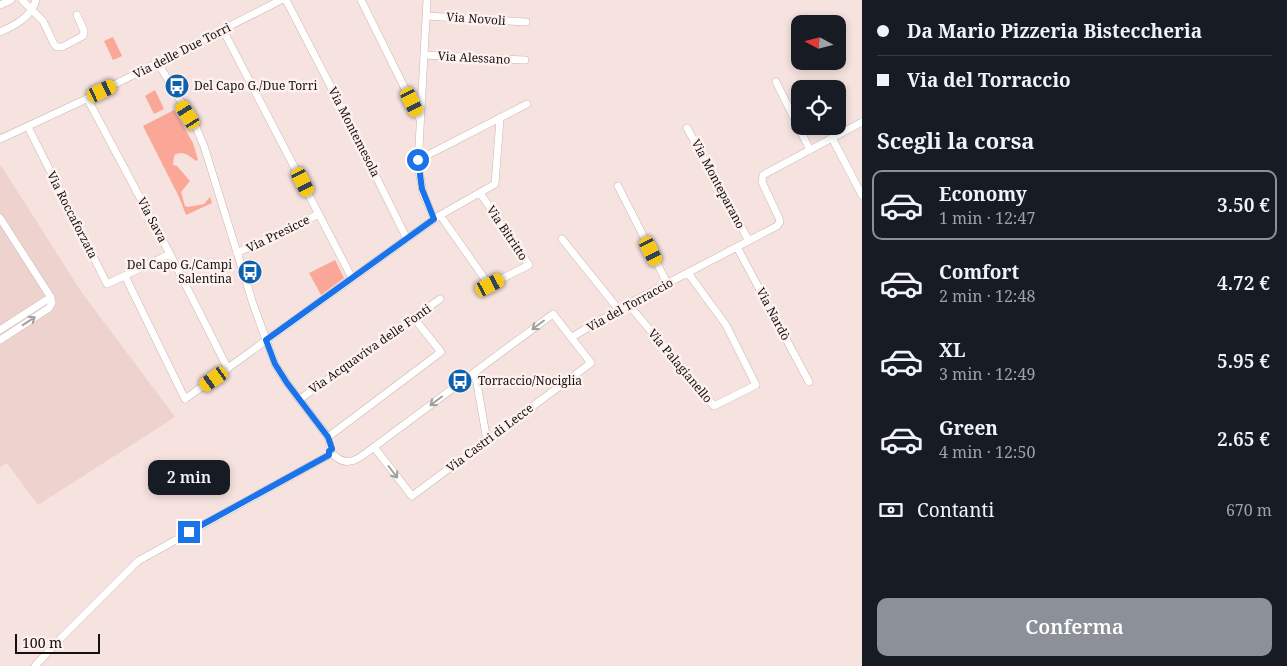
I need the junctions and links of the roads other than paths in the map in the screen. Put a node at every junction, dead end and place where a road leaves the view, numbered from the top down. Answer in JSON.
{"nodes":[{"id":1,"x":11,"y":0,"type":"edge"},
{"id":2,"x":22,"y":0,"type":"edge"},
{"id":3,"x":36,"y":0,"type":"edge"},
{"id":4,"x":282,"y":0,"type":"edge"},
{"id":5,"x":286,"y":0,"type":"edge"},
{"id":6,"x":361,"y":0,"type":"edge"},
{"id":7,"x":427,"y":0,"type":"edge"},
{"id":8,"x":0,"y":5,"type":"edge"},
{"id":9,"x":32,"y":10,"type":"junction"},
{"id":10,"x":77,"y":15,"type":"dead end"},
{"id":11,"x":426,"y":16,"type":"junction"},
{"id":12,"x":526,"y":22,"type":"dead end"},
{"id":13,"x":223,"y":30,"type":"junction"},
{"id":14,"x":0,"y":32,"type":"edge"},
{"id":15,"x":424,"y":55,"type":"junction"},
{"id":16,"x":525,"y":60,"type":"dead end"},
{"id":17,"x":158,"y":64,"type":"junction"},
{"id":18,"x":776,"y":82,"type":"dead end"},
{"id":19,"x":87,"y":98,"type":"junction"},
{"id":20,"x":527,"y":104,"type":"dead end"},
{"id":21,"x":500,"y":119,"type":"junction"},
{"id":22,"x":420,"y":120,"type":"junction"},
{"id":23,"x":862,"y":122,"type":"edge"},
{"id":24,"x":28,"y":127,"type":"junction"},
{"id":25,"x":688,"y":128,"type":"dead end"},
{"id":26,"x":832,"y":138,"type":"junction"},
{"id":27,"x":0,"y":139,"type":"edge"},
{"id":28,"x":810,"y":150,"type":"junction"},
{"id":29,"x":418,"y":160,"type":"junction"},
{"id":30,"x":618,"y":186,"type":"dead end"},
{"id":31,"x":480,"y":193,"type":"junction"},
{"id":32,"x":862,"y":195,"type":"edge"},
{"id":33,"x":319,"y":214,"type":"junction"},
{"id":34,"x":437,"y":217,"type":"junction"},
{"id":35,"x":0,"y":218,"type":"edge"},
{"id":36,"x":407,"y":239,"type":"junction"},
{"id":37,"x":562,"y":239,"type":"dead end"},
{"id":38,"x":749,"y":241,"type":"junction"},
{"id":39,"x":737,"y":247,"type":"junction"},
{"id":40,"x":237,"y":253,"type":"junction"},
{"id":41,"x":170,"y":254,"type":"junction"},
{"id":42,"x":688,"y":273,"type":"junction"},
{"id":43,"x":125,"y":276,"type":"junction"},
{"id":44,"x":352,"y":278,"type":"junction"},
{"id":45,"x":667,"y":283,"type":"junction"},
{"id":46,"x":51,"y":297,"type":"junction"},
{"id":47,"x":440,"y":299,"type":"dead end"},
{"id":48,"x":628,"y":304,"type":"junction"},
{"id":49,"x":620,"y":310,"type":"junction"},
{"id":50,"x":414,"y":317,"type":"junction"},
{"id":51,"x":0,"y":330,"type":"edge"},
{"id":52,"x":572,"y":337,"type":"junction"},
{"id":53,"x":0,"y":340,"type":"edge"},
{"id":54,"x":266,"y":340,"type":"junction"},
{"id":55,"x":228,"y":369,"type":"junction"},
{"id":56,"x":475,"y":372,"type":"junction"},
{"id":57,"x":809,"y":382,"type":"dead end"},
{"id":58,"x":300,"y":399,"type":"junction"},
{"id":59,"x":328,"y":437,"type":"junction"},
{"id":60,"x":487,"y":440,"type":"junction"},
{"id":61,"x":374,"y":447,"type":"junction"},
{"id":62,"x":332,"y":453,"type":"junction"},
{"id":63,"x":36,"y":666,"type":"edge"}],
"edges":[{"from":1,"to":8,"type":"street"},
{"from":2,"to":9,"type":"street"},
{"from":3,"to":9,"type":"street"},
{"from":4,"to":13,"type":"street","name":"Via delle Due Torri"},
{"from":5,"to":36,"type":"street","name":"Via Montemesola"},
{"from":6,"to":22,"type":"street"},
{"from":7,"to":11,"type":"street"},
{"from":9,"to":10,"type":"street"},
{"from":9,"to":14,"type":"street"},
{"from":11,"to":12,"type":"street","name":"Via Novoli"},
{"from":11,"to":15,"type":"street"},
{"from":13,"to":17,"type":"street","name":"Via delle Due Torri"},
{"from":13,"to":33,"type":"street"},
{"from":15,"to":16,"type":"street","name":"Via Alessano"},
{"from":15,"to":22,"type":"street"},
{"from":17,"to":19,"type":"street","name":"Via delle Due Torri"},
{"from":17,"to":40,"type":"street"},
{"from":18,"to":28,"type":"street"},
{"from":19,"to":24,"type":"street","name":"Via delle Due Torri"},
{"from":19,"to":41,"type":"street","name":"Via Sava"},
{"from":20,"to":21,"type":"street"},
{"from":21,"to":29,"type":"street"},
{"from":21,"to":31,"type":"street"},
{"from":22,"to":29,"type":"street"},
{"from":23,"to":26,"type":"street","name":"Via del Torraccio"},
{"from":24,"to":27,"type":"street","name":"Via delle Due Torri"},
{"from":24,"to":43,"type":"street","name":"Via Roccaforzata"},
{"from":25,"to":38,"type":"street","name":"Via Monteparano"},
{"from":26,"to":28,"type":"street","name":"Via del Torraccio"},
{"from":26,"to":32,"type":"street"},
{"from":28,"to":38,"type":"street","name":"Via del Torraccio"},
{"from":29,"to":34,"type":"street"},
{"from":30,"to":45,"type":"street"},
{"from":31,"to":34,"type":"street"},
{"from":31,"to":34,"type":"street","name":"Via Bitritto"},
{"from":33,"to":40,"type":"street","name":"Via Presicce"},
{"from":33,"to":44,"type":"street"},
{"from":34,"to":36,"type":"street"},
{"from":35,"to":46,"type":"street"},
{"from":36,"to":44,"type":"street"},
{"from":37,"to":49,"type":"street"},
{"from":38,"to":39,"type":"street","name":"Via del Torraccio"},
{"from":39,"to":42,"type":"street","name":"Via del Torraccio"},
{"from":39,"to":57,"type":"street","name":"Via Nardò"},
{"from":40,"to":54,"type":"street"},
{"from":41,"to":43,"type":"street"},
{"from":41,"to":55,"type":"street","name":"Via Sava"},
{"from":42,"to":45,"type":"street","name":"Via del Torraccio"},
{"from":42,"to":48,"type":"street","name":"Via Palagianello"},
{"from":43,"to":55,"type":"street"},
{"from":44,"to":54,"type":"street"},
{"from":45,"to":48,"type":"street","name":"Via del Torraccio"},
{"from":46,"to":51,"type":"street"},
{"from":53,"to":46,"type":"street","one_way":true},
{"from":47,"to":50,"type":"street","name":"Via Acquaviva delle Fonti"},
{"from":48,"to":49,"type":"street","name":"Via del Torraccio"},
{"from":49,"to":52,"type":"street","name":"Via del Torraccio"},
{"from":50,"to":58,"type":"street","name":"Via Acquaviva delle Fonti"},
{"from":50,"to":59,"type":"street"},
{"from":52,"to":56,"type":"street","name":"Via del Torraccio","one_way":true},
{"from":52,"to":60,"type":"street","name":"Via Castri di Lecce"},
{"from":54,"to":55,"type":"street"},
{"from":54,"to":58,"type":"street"},
{"from":56,"to":60,"type":"street"},
{"from":56,"to":61,"type":"street","name":"Via del Torraccio","one_way":true},
{"from":58,"to":59,"type":"street"},
{"from":59,"to":62,"type":"street"},
{"from":61,"to":60,"type":"street","name":"Via Castri di Lecce","one_way":true},
{"from":61,"to":62,"type":"street","name":"Via del Torraccio"},
{"from":62,"to":63,"type":"street"}]}
